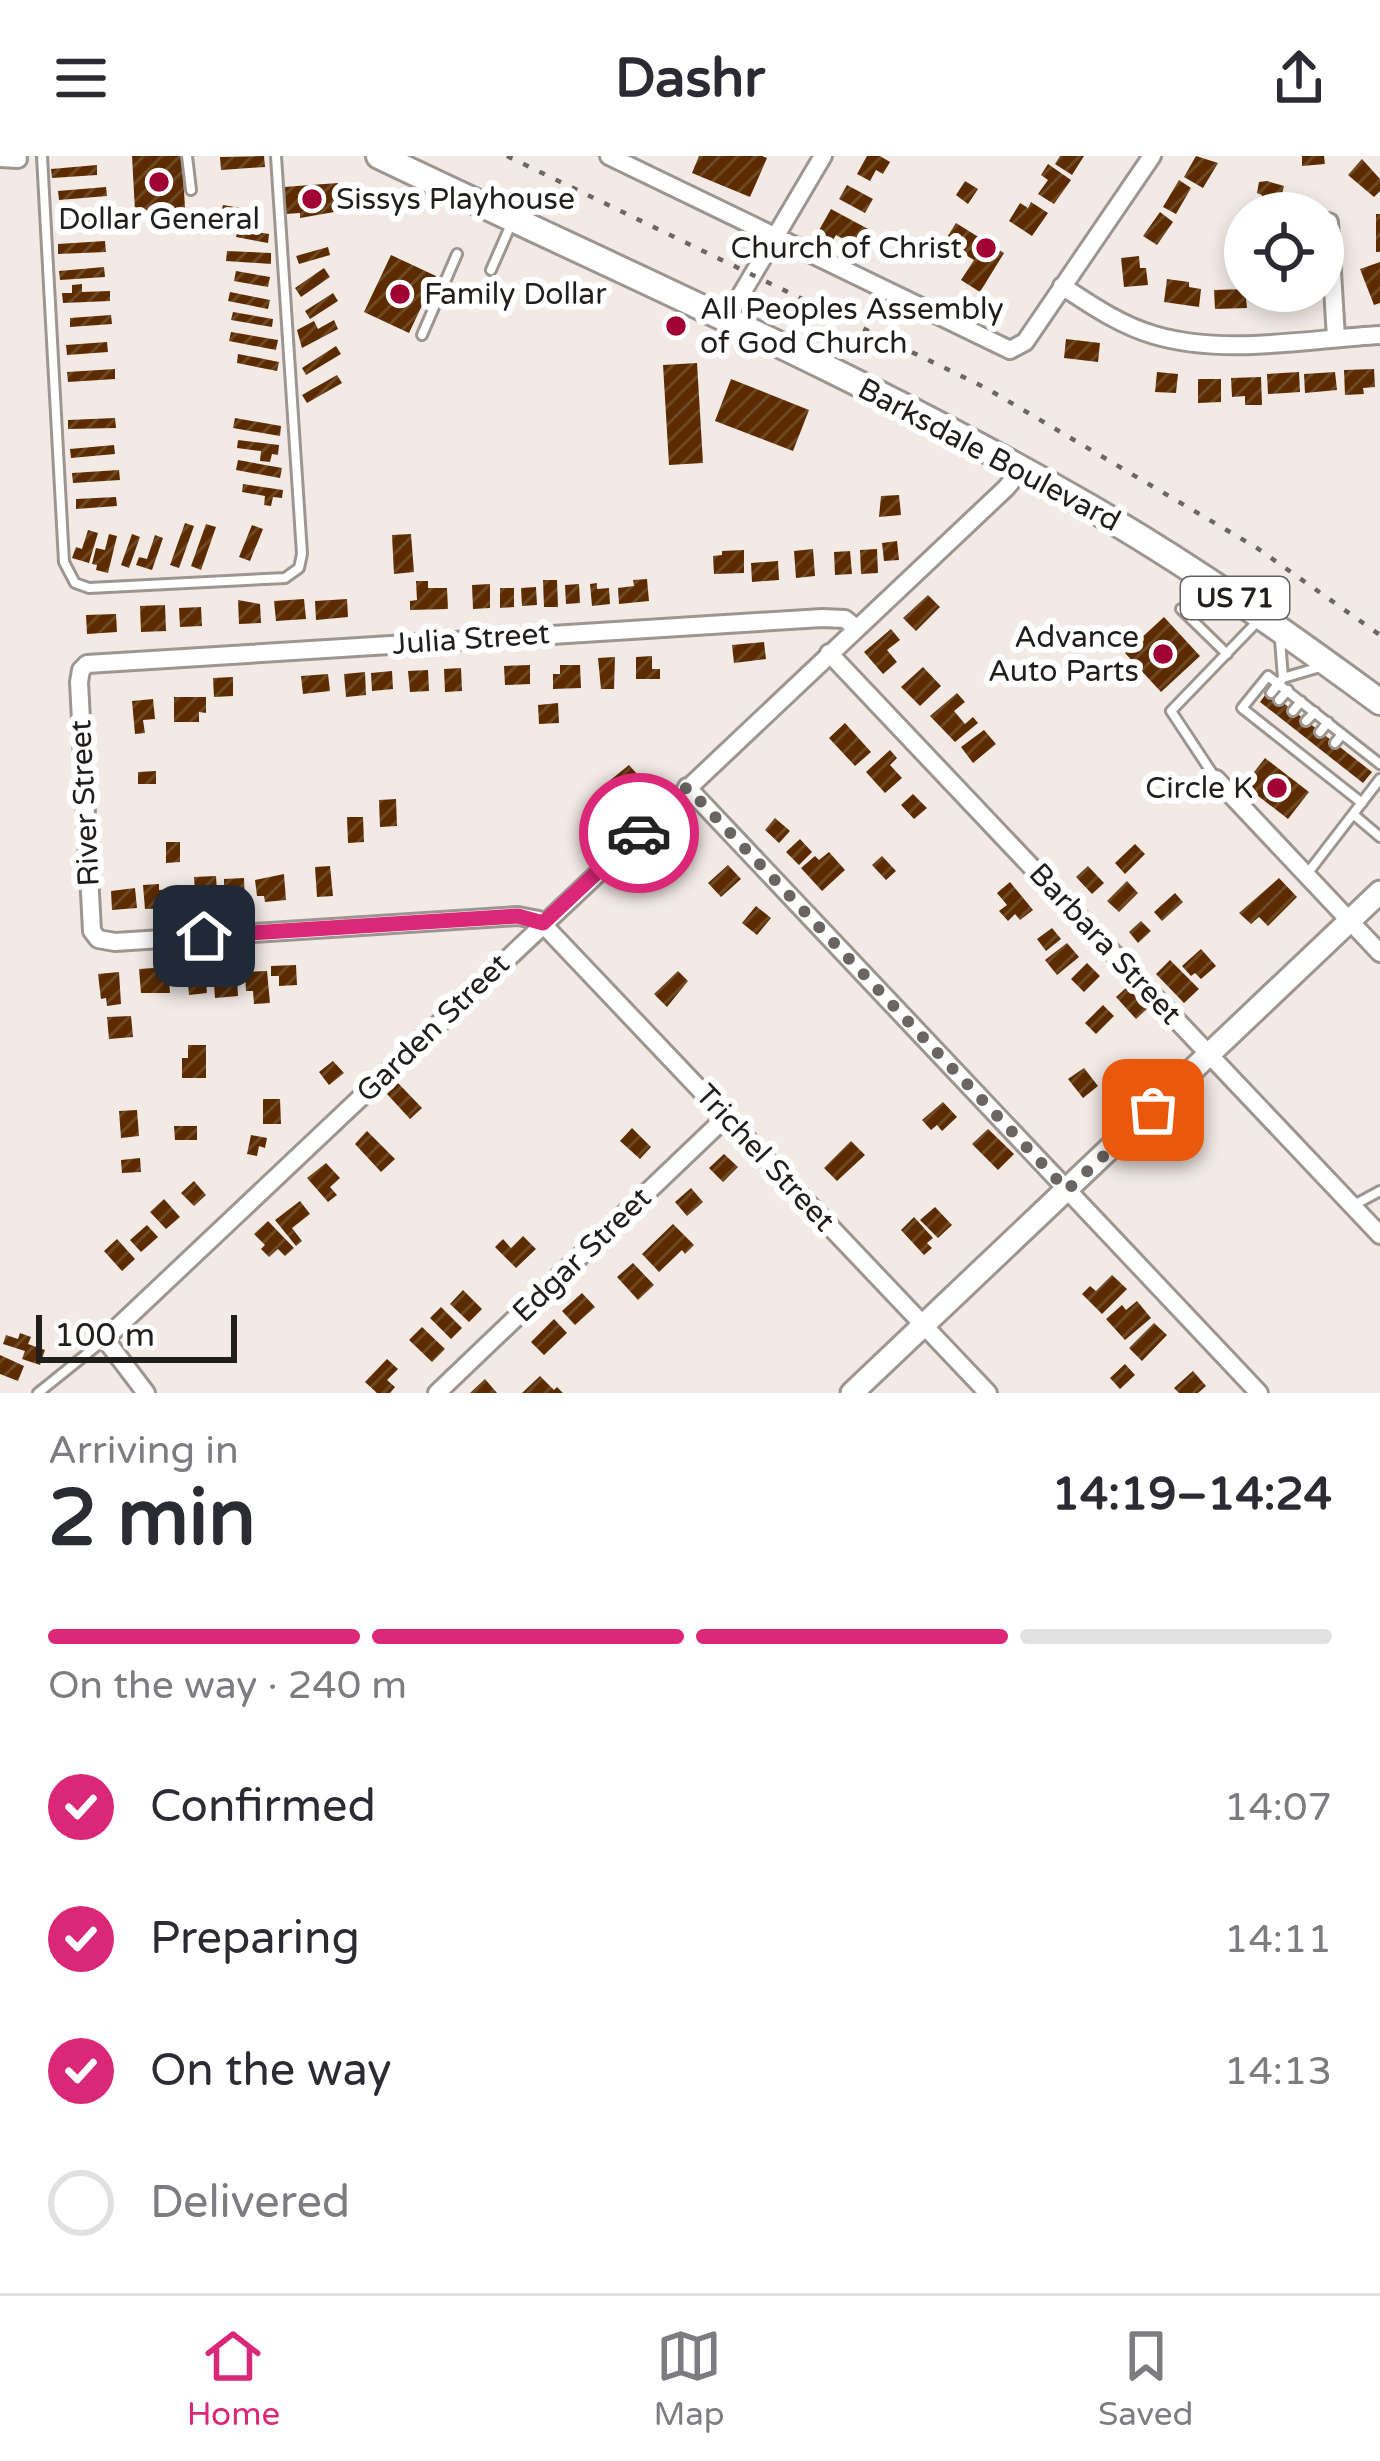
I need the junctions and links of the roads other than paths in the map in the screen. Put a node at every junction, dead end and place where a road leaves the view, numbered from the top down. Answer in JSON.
{"nodes":[{"id":1,"x":42,"y":156,"type":"edge"},
{"id":2,"x":188,"y":156,"type":"edge"},
{"id":3,"x":275,"y":156,"type":"edge"},
{"id":4,"x":380,"y":156,"type":"edge"},
{"id":5,"x":609,"y":156,"type":"edge"},
{"id":6,"x":823,"y":156,"type":"edge"},
{"id":7,"x":1152,"y":156,"type":"edge"},
{"id":8,"x":190,"y":190,"type":"dead end"},
{"id":9,"x":513,"y":220,"type":"junction"},
{"id":10,"x":774,"y":235,"type":"junction"},
{"id":11,"x":457,"y":254,"type":"dead end"},
{"id":12,"x":491,"y":269,"type":"dead end"},
{"id":13,"x":1062,"y":286,"type":"junction"},
{"id":14,"x":1334,"y":312,"type":"edge"},
{"id":15,"x":726,"y":320,"type":"junction"},
{"id":16,"x":422,"y":335,"type":"dead end"},
{"id":17,"x":1380,"y":335,"type":"edge"},
{"id":18,"x":1336,"y":338,"type":"junction"},
{"id":19,"x":1022,"y":469,"type":"junction"},
{"id":20,"x":1181,"y":609,"type":"dead end"},
{"id":21,"x":1269,"y":622,"type":"junction"},
{"id":22,"x":856,"y":628,"type":"junction"},
{"id":23,"x":829,"y":653,"type":"junction"},
{"id":24,"x":1227,"y":653,"type":"junction"},
{"id":25,"x":83,"y":666,"type":"joint"},
{"id":26,"x":1331,"y":666,"type":"junction"},
{"id":27,"x":1281,"y":681,"type":"junction"},
{"id":28,"x":1288,"y":690,"type":"junction"},
{"id":29,"x":1301,"y":701,"type":"junction"},
{"id":30,"x":1380,"y":702,"type":"edge"},
{"id":31,"x":1266,"y":707,"type":"dead end"},
{"id":32,"x":1293,"y":711,"type":"dead end"},
{"id":33,"x":1315,"y":712,"type":"junction"},
{"id":34,"x":1256,"y":719,"type":"junction"},
{"id":35,"x":1306,"y":721,"type":"dead end"},
{"id":36,"x":1283,"y":722,"type":"dead end"},
{"id":37,"x":1328,"y":722,"type":"junction"},
{"id":38,"x":1297,"y":732,"type":"dead end"},
{"id":39,"x":1320,"y":732,"type":"dead end"},
{"id":40,"x":1274,"y":733,"type":"junction"},
{"id":41,"x":1342,"y":734,"type":"junction"},
{"id":42,"x":1311,"y":742,"type":"dead end"},
{"id":43,"x":1287,"y":743,"type":"junction"},
{"id":44,"x":1335,"y":743,"type":"dead end"},
{"id":45,"x":1355,"y":744,"type":"junction"},
{"id":46,"x":1325,"y":753,"type":"dead end"},
{"id":47,"x":1347,"y":753,"type":"dead end"},
{"id":48,"x":1300,"y":754,"type":"junction"},
{"id":49,"x":1368,"y":754,"type":"junction"},
{"id":50,"x":1378,"y":762,"type":"edge"},
{"id":51,"x":1360,"y":763,"type":"dead end"},
{"id":52,"x":1338,"y":764,"type":"dead end"},
{"id":53,"x":1315,"y":765,"type":"junction"},
{"id":54,"x":1370,"y":770,"type":"dead end"},
{"id":55,"x":1351,"y":774,"type":"dead end"},
{"id":56,"x":1328,"y":776,"type":"junction"},
{"id":57,"x":1216,"y":779,"type":"joint"},
{"id":58,"x":1380,"y":779,"type":"edge"},
{"id":59,"x":1360,"y":781,"type":"dead end"},
{"id":60,"x":1341,"y":785,"type":"junction"},
{"id":61,"x":687,"y":787,"type":"junction"},
{"id":62,"x":1350,"y":793,"type":"junction"},
{"id":63,"x":1362,"y":802,"type":"junction"},
{"id":64,"x":1353,"y":814,"type":"junction"},
{"id":65,"x":1380,"y":837,"type":"edge"},
{"id":66,"x":1306,"y":875,"type":"junction"},
{"id":67,"x":1380,"y":892,"type":"edge"},
{"id":68,"x":543,"y":923,"type":"junction"},
{"id":69,"x":1352,"y":923,"type":"junction"},
{"id":70,"x":1380,"y":953,"type":"edge"},
{"id":71,"x":1210,"y":1056,"type":"junction"},
{"id":72,"x":727,"y":1117,"type":"junction"},
{"id":73,"x":1067,"y":1190,"type":"junction"},
{"id":74,"x":1380,"y":1191,"type":"edge"},
{"id":75,"x":1352,"y":1206,"type":"junction"},
{"id":76,"x":1380,"y":1235,"type":"edge"},
{"id":77,"x":924,"y":1325,"type":"junction"},
{"id":78,"x":105,"y":1339,"type":"junction"},
{"id":79,"x":38,"y":1393,"type":"edge"},
{"id":80,"x":146,"y":1393,"type":"edge"},
{"id":81,"x":437,"y":1393,"type":"edge"},
{"id":82,"x":852,"y":1393,"type":"edge"},
{"id":83,"x":988,"y":1393,"type":"edge"},
{"id":84,"x":1259,"y":1393,"type":"edge"}],
"edges":[{"from":1,"to":3,"type":"lane"},
{"from":2,"to":8,"type":"lane"},
{"from":4,"to":9,"type":"main road","name":"Barksdale Boulevard","number":"US 71"},
{"from":5,"to":10,"type":"street"},
{"from":6,"to":10,"type":"street"},
{"from":7,"to":13,"type":"street"},
{"from":9,"to":12,"type":"lane"},
{"from":9,"to":15,"type":"main road","name":"Barksdale Boulevard","number":"US 71"},
{"from":10,"to":13,"type":"street"},
{"from":10,"to":15,"type":"street"},
{"from":11,"to":16,"type":"lane"},
{"from":13,"to":18,"type":"street"},
{"from":14,"to":18,"type":"street"},
{"from":15,"to":19,"type":"main road","name":"Barksdale Boulevard","number":"US 71"},
{"from":17,"to":18,"type":"street"},
{"from":19,"to":21,"type":"main road","name":"Barksdale Boulevard","number":"US 71"},
{"from":19,"to":22,"type":"street","name":"Garden Street"},
{"from":20,"to":24,"type":"lane"},
{"from":21,"to":24,"type":"lane"},
{"from":21,"to":26,"type":"main road","name":"Barksdale Boulevard","number":"US 71"},
{"from":21,"to":27,"type":"lane"},
{"from":22,"to":23,"type":"street","name":"Garden Street"},
{"from":22,"to":25,"type":"street","name":"Julia Street"},
{"from":23,"to":61,"type":"street","name":"Garden Street"},
{"from":23,"to":71,"type":"street","name":"Barbara Street"},
{"from":24,"to":57,"type":"lane"},
{"from":25,"to":68,"type":"street","name":"River Street"},
{"from":26,"to":27,"type":"lane"},
{"from":26,"to":30,"type":"main road","name":"Barksdale Boulevard","number":"US 71"},
{"from":27,"to":28,"type":"lane"},
{"from":27,"to":28,"type":"lane"},
{"from":27,"to":34,"type":"lane"},
{"from":28,"to":29,"type":"lane"},
{"from":29,"to":32,"type":"lane"},
{"from":29,"to":33,"type":"lane"},
{"from":31,"to":34,"type":"lane"},
{"from":33,"to":35,"type":"lane"},
{"from":33,"to":37,"type":"lane"},
{"from":34,"to":40,"type":"lane"},
{"from":36,"to":40,"type":"lane"},
{"from":37,"to":39,"type":"lane"},
{"from":37,"to":41,"type":"lane"},
{"from":38,"to":43,"type":"lane"},
{"from":40,"to":43,"type":"lane"},
{"from":41,"to":44,"type":"lane"},
{"from":41,"to":45,"type":"lane"},
{"from":42,"to":48,"type":"lane"},
{"from":43,"to":48,"type":"lane"},
{"from":45,"to":47,"type":"lane"},
{"from":45,"to":49,"type":"lane"},
{"from":46,"to":53,"type":"lane"},
{"from":48,"to":53,"type":"lane"},
{"from":49,"to":50,"type":"lane"},
{"from":49,"to":51,"type":"lane"},
{"from":50,"to":54,"type":"lane"},
{"from":52,"to":56,"type":"lane"},
{"from":53,"to":56,"type":"lane"},
{"from":55,"to":60,"type":"lane"},
{"from":56,"to":60,"type":"lane"},
{"from":57,"to":66,"type":"street"},
{"from":58,"to":63,"type":"lane"},
{"from":59,"to":62,"type":"lane"},
{"from":60,"to":62,"type":"lane"},
{"from":61,"to":68,"type":"street","name":"Garden Street"},
{"from":61,"to":73,"type":"street"},
{"from":62,"to":63,"type":"lane"},
{"from":63,"to":64,"type":"lane"},
{"from":64,"to":65,"type":"lane"},
{"from":64,"to":66,"type":"lane"},
{"from":66,"to":69,"type":"street"},
{"from":67,"to":69,"type":"street"},
{"from":68,"to":72,"type":"street","name":"Trichel Street"},
{"from":68,"to":78,"type":"street","name":"Garden Street"},
{"from":69,"to":70,"type":"street"},
{"from":69,"to":71,"type":"street"},
{"from":71,"to":73,"type":"street"},
{"from":71,"to":75,"type":"street","name":"Barbara Street"},
{"from":72,"to":77,"type":"street","name":"Trichel Street"},
{"from":72,"to":81,"type":"street","name":"Edgar Street"},
{"from":73,"to":77,"type":"street"},
{"from":73,"to":84,"type":"street"},
{"from":74,"to":75,"type":"lane"},
{"from":75,"to":76,"type":"street","name":"Barbara Street"},
{"from":77,"to":82,"type":"street"},
{"from":77,"to":83,"type":"street","name":"Trichel Street"},
{"from":78,"to":79,"type":"lane"},
{"from":78,"to":80,"type":"street"}]}
